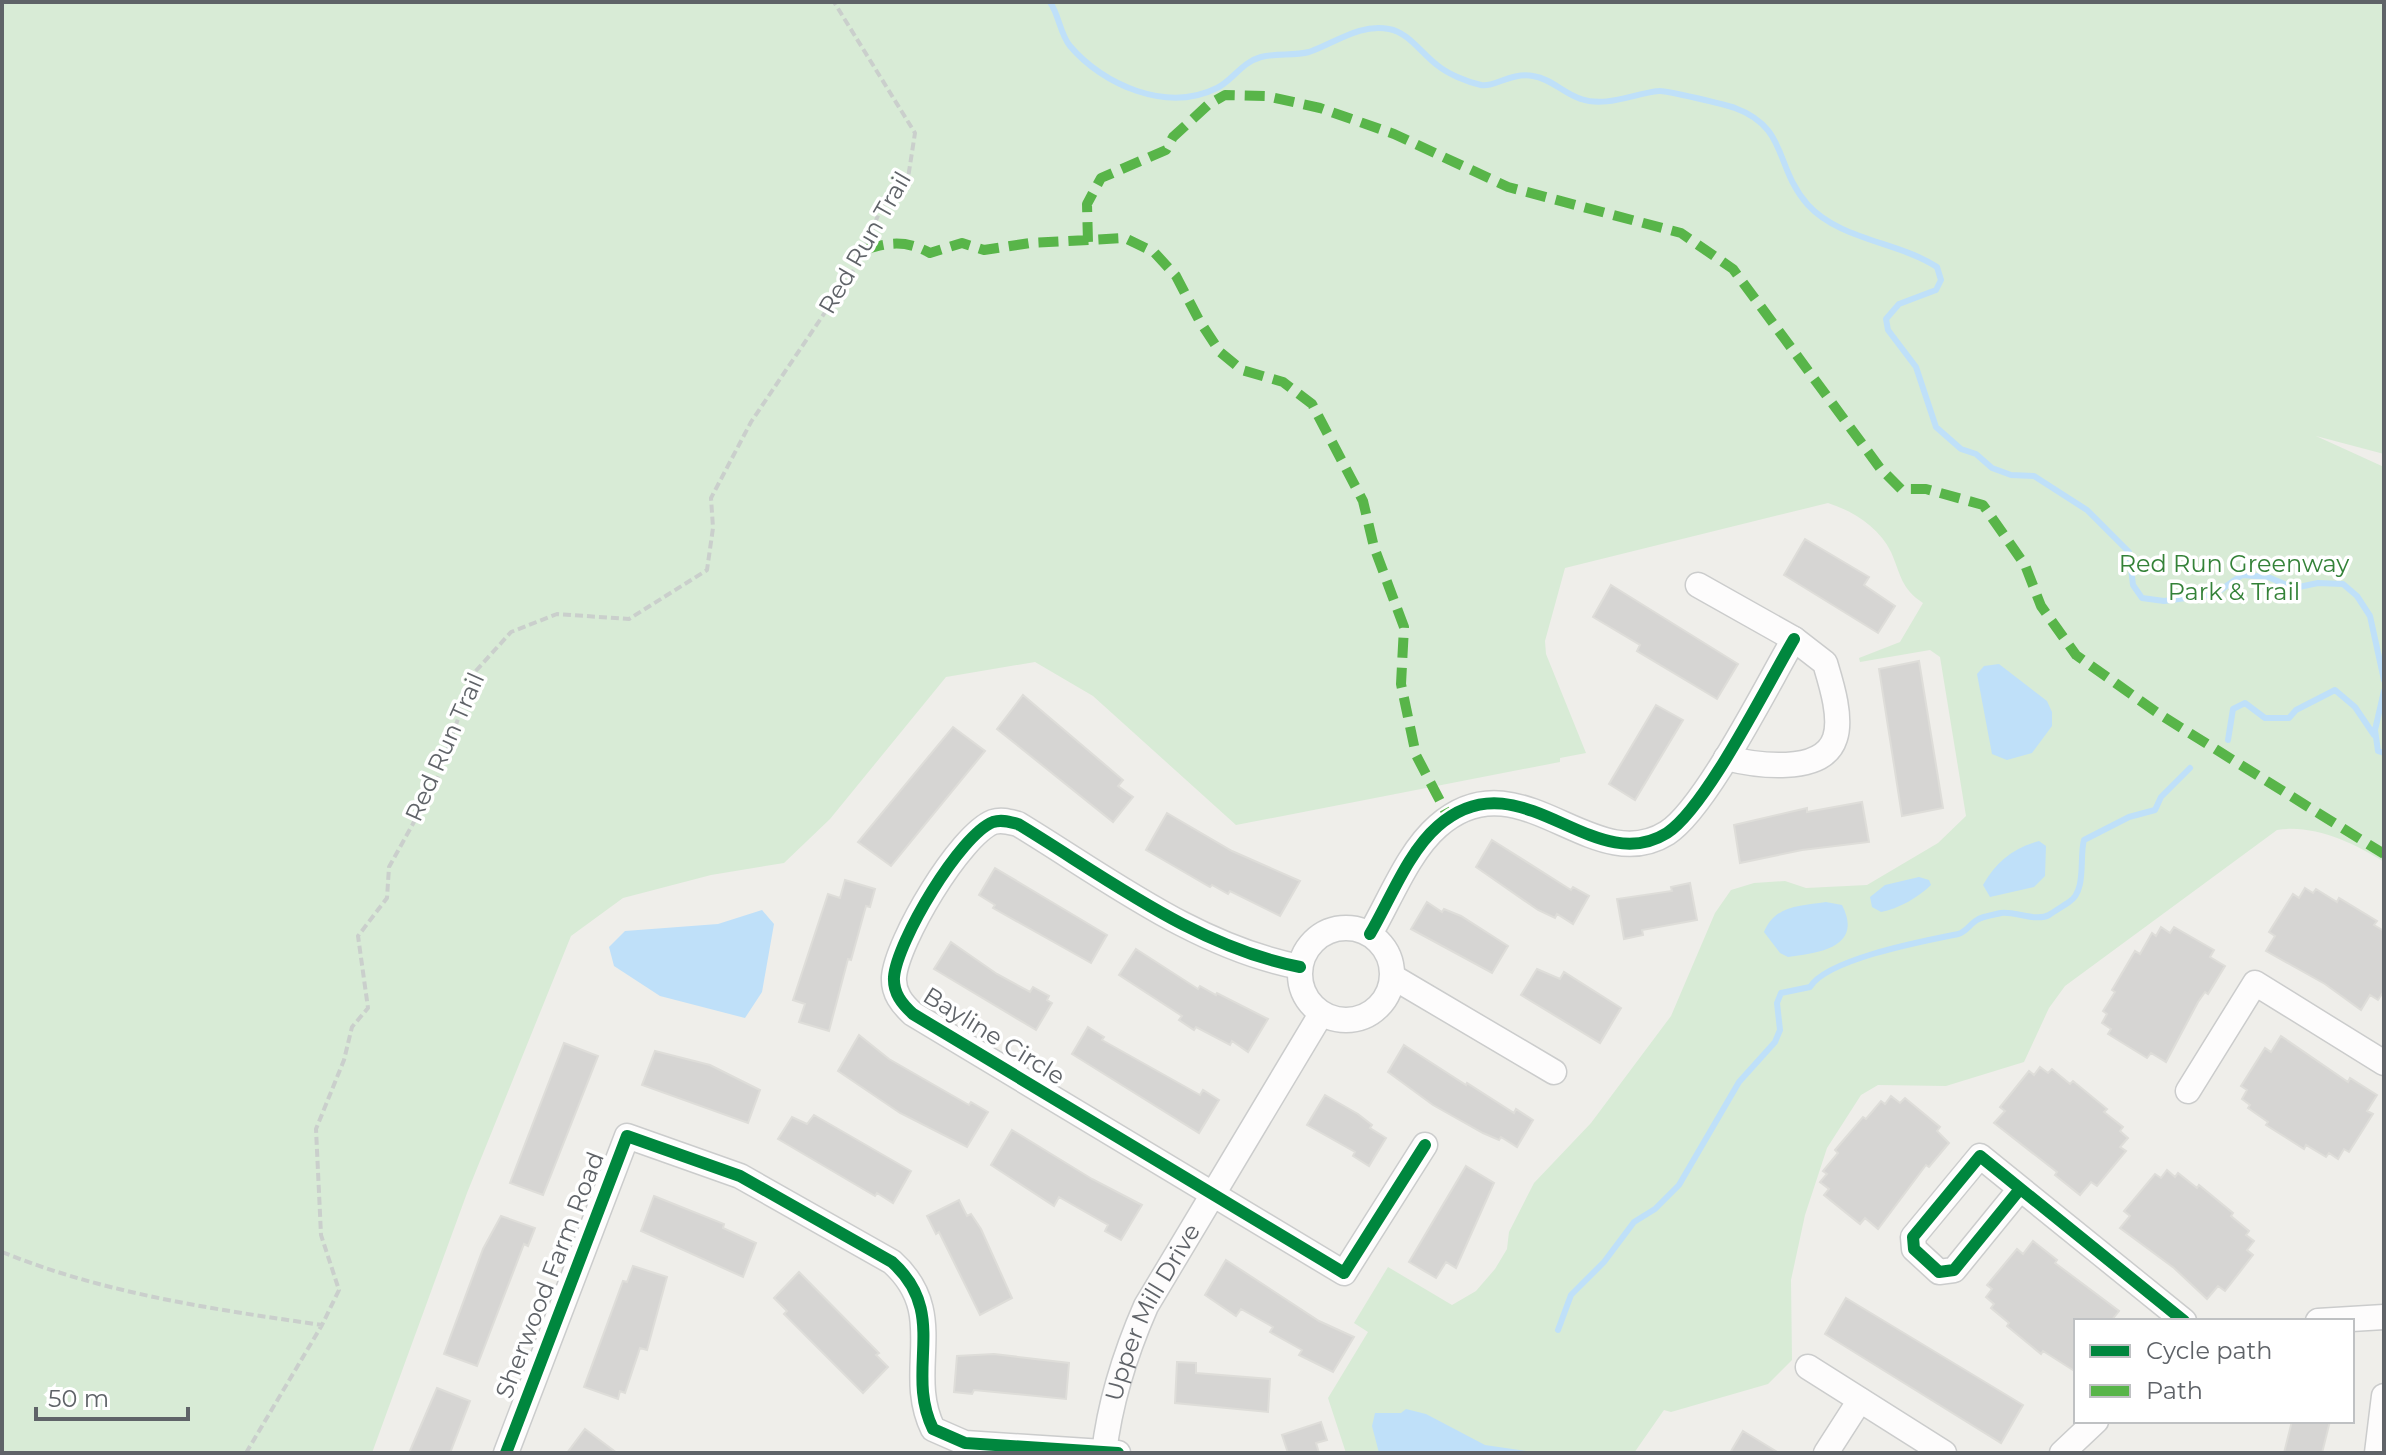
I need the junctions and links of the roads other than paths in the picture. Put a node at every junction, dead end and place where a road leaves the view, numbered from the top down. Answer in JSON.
{"nodes":[{"id":1,"x":1698,"y":585,"type":"dead end"},
{"id":2,"x":1794,"y":639,"type":"junction"},
{"id":3,"x":1726,"y":758,"type":"junction"},
{"id":4,"x":1370,"y":934,"type":"junction"},
{"id":5,"x":1300,"y":967,"type":"junction"},
{"id":6,"x":1393,"y":977,"type":"junction"},
{"id":7,"x":1321,"y":1014,"type":"junction"},
{"id":8,"x":2384,"y":1063,"type":"edge"},
{"id":9,"x":1554,"y":1072,"type":"dead end"},
{"id":10,"x":2188,"y":1091,"type":"dead end"},
{"id":11,"x":1425,"y":1145,"type":"dead end"},
{"id":12,"x":2020,"y":1189,"type":"junction"},
{"id":13,"x":1213,"y":1195,"type":"junction"},
{"id":14,"x":2384,"y":1317,"type":"edge"},
{"id":15,"x":2182,"y":1319,"type":"edge"},
{"id":16,"x":2351,"y":1319,"type":"edge"},
{"id":17,"x":1808,"y":1367,"type":"dead end"},
{"id":18,"x":2384,"y":1396,"type":"edge"},
{"id":19,"x":1860,"y":1400,"type":"junction"},
{"id":20,"x":2094,"y":1423,"type":"edge"},
{"id":21,"x":506,"y":1453,"type":"edge"},
{"id":22,"x":1109,"y":1453,"type":"edge"},
{"id":23,"x":1826,"y":1453,"type":"edge"},
{"id":24,"x":1944,"y":1453,"type":"edge"},
{"id":25,"x":2062,"y":1453,"type":"edge"},
{"id":26,"x":2377,"y":1453,"type":"edge"}],
"edges":[{"from":1,"to":2,"type":"street"},
{"from":2,"to":3,"type":"street"},
{"from":2,"to":3,"type":"street"},
{"from":3,"to":4,"type":"street"},
{"from":4,"to":5,"type":"street"},
{"from":4,"to":6,"type":"street"},
{"from":5,"to":7,"type":"street"},
{"from":5,"to":13,"type":"street","name":"Bayline Circle"},
{"from":6,"to":7,"type":"street"},
{"from":6,"to":9,"type":"street"},
{"from":7,"to":13,"type":"street","name":"Upper Mill Drive"},
{"from":8,"to":10,"type":"street"},
{"from":11,"to":13,"type":"street"},
{"from":12,"to":12,"type":"street"},
{"from":12,"to":15,"type":"street"},
{"from":13,"to":22,"type":"street","name":"Upper Mill Drive"},
{"from":14,"to":16,"type":"street"},
{"from":17,"to":19,"type":"street"},
{"from":18,"to":26,"type":"street"},
{"from":19,"to":23,"type":"street"},
{"from":19,"to":24,"type":"street"},
{"from":20,"to":25,"type":"street"},
{"from":21,"to":22,"type":"street","name":"Sherwood Farm Road"}]}
